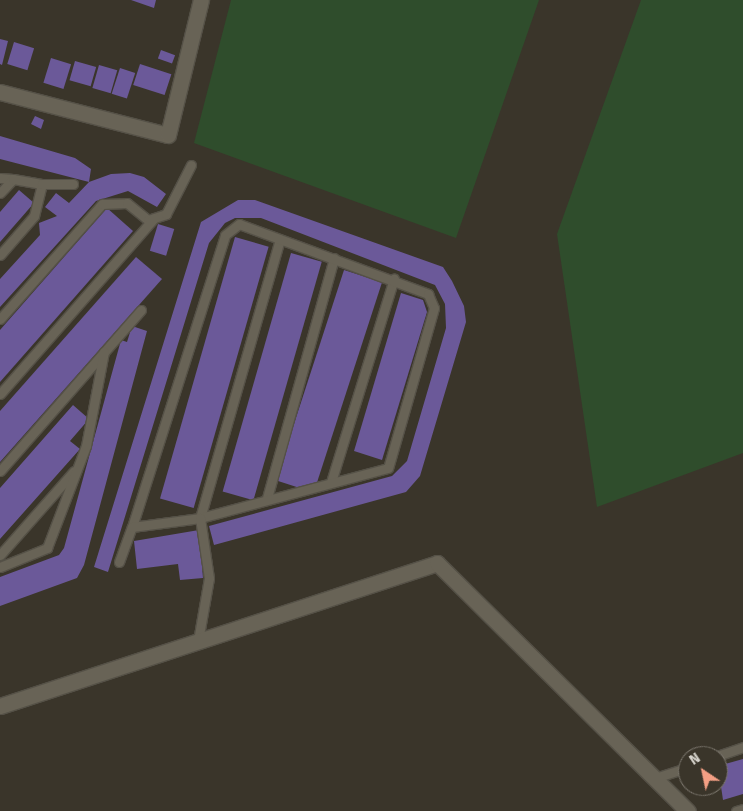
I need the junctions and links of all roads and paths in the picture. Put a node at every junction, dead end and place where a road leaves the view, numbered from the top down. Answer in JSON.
{"nodes":[{"id":1,"x":201,"y":0,"type":"edge"},
{"id":2,"x":0,"y":92,"type":"edge"},
{"id":3,"x":191,"y":164,"type":"dead end"},
{"id":4,"x":0,"y":178,"type":"edge"},
{"id":5,"x":13,"y":179,"type":"junction"},
{"id":6,"x":42,"y":184,"type":"junction"},
{"id":7,"x":74,"y":184,"type":"dead end"},
{"id":8,"x":0,"y":193,"type":"edge"},
{"id":9,"x":154,"y":218,"type":"junction"},
{"id":10,"x":280,"y":239,"type":"junction"},
{"id":11,"x":0,"y":255,"type":"edge"},
{"id":12,"x":334,"y":258,"type":"junction"},
{"id":13,"x":394,"y":279,"type":"junction"},
{"id":14,"x":141,"y":310,"type":"dead end"},
{"id":15,"x":0,"y":319,"type":"edge"},
{"id":16,"x":104,"y":352,"type":"junction"},
{"id":17,"x":0,"y":394,"type":"edge"},
{"id":18,"x":78,"y":466,"type":"junction"},
{"id":19,"x":0,"y":471,"type":"edge"},
{"id":20,"x":331,"y":482,"type":"junction"},
{"id":21,"x":267,"y":498,"type":"junction"},
{"id":22,"x":200,"y":518,"type":"junction"},
{"id":23,"x":132,"y":527,"type":"junction"},
{"id":24,"x":0,"y":555,"type":"edge"},
{"id":25,"x":119,"y":562,"type":"dead end"},
{"id":26,"x":0,"y":567,"type":"edge"},
{"id":27,"x":198,"y":641,"type":"junction"},
{"id":28,"x":0,"y":706,"type":"edge"},
{"id":29,"x":743,"y":747,"type":"edge"},
{"id":30,"x":728,"y":752,"type":"edge"},
{"id":31,"x":678,"y":770,"type":"edge"},
{"id":32,"x":655,"y":778,"type":"junction"},
{"id":33,"x":743,"y":809,"type":"edge"},
{"id":34,"x":688,"y":811,"type":"edge"},
{"id":35,"x":736,"y":811,"type":"edge"}],
"edges":[{"from":1,"to":2,"type":"street"},
{"from":3,"to":9,"type":"lane"},
{"from":4,"to":5,"type":"lane"},
{"from":5,"to":6,"type":"lane"},
{"from":5,"to":8,"type":"lane"},
{"from":6,"to":7,"type":"lane"},
{"from":6,"to":11,"type":"lane"},
{"from":9,"to":15,"type":"lane"},
{"from":9,"to":17,"type":"lane"},
{"from":10,"to":12,"type":"lane"},
{"from":10,"to":22,"type":"lane"},
{"from":10,"to":23,"type":"lane"},
{"from":12,"to":13,"type":"lane"},
{"from":12,"to":21,"type":"lane"},
{"from":13,"to":20,"type":"lane"},
{"from":13,"to":20,"type":"lane"},
{"from":14,"to":16,"type":"lane"},
{"from":16,"to":18,"type":"lane"},
{"from":16,"to":19,"type":"lane"},
{"from":18,"to":24,"type":"lane"},
{"from":18,"to":26,"type":"lane"},
{"from":20,"to":21,"type":"lane"},
{"from":21,"to":22,"type":"lane"},
{"from":22,"to":23,"type":"lane"},
{"from":22,"to":27,"type":"lane"},
{"from":23,"to":25,"type":"lane"},
{"from":27,"to":28,"type":"street"},
{"from":27,"to":32,"type":"street"},
{"from":29,"to":30,"type":"lane"},
{"from":31,"to":32,"type":"lane"},
{"from":32,"to":34,"type":"street"},
{"from":33,"to":35,"type":"lane"}]}
